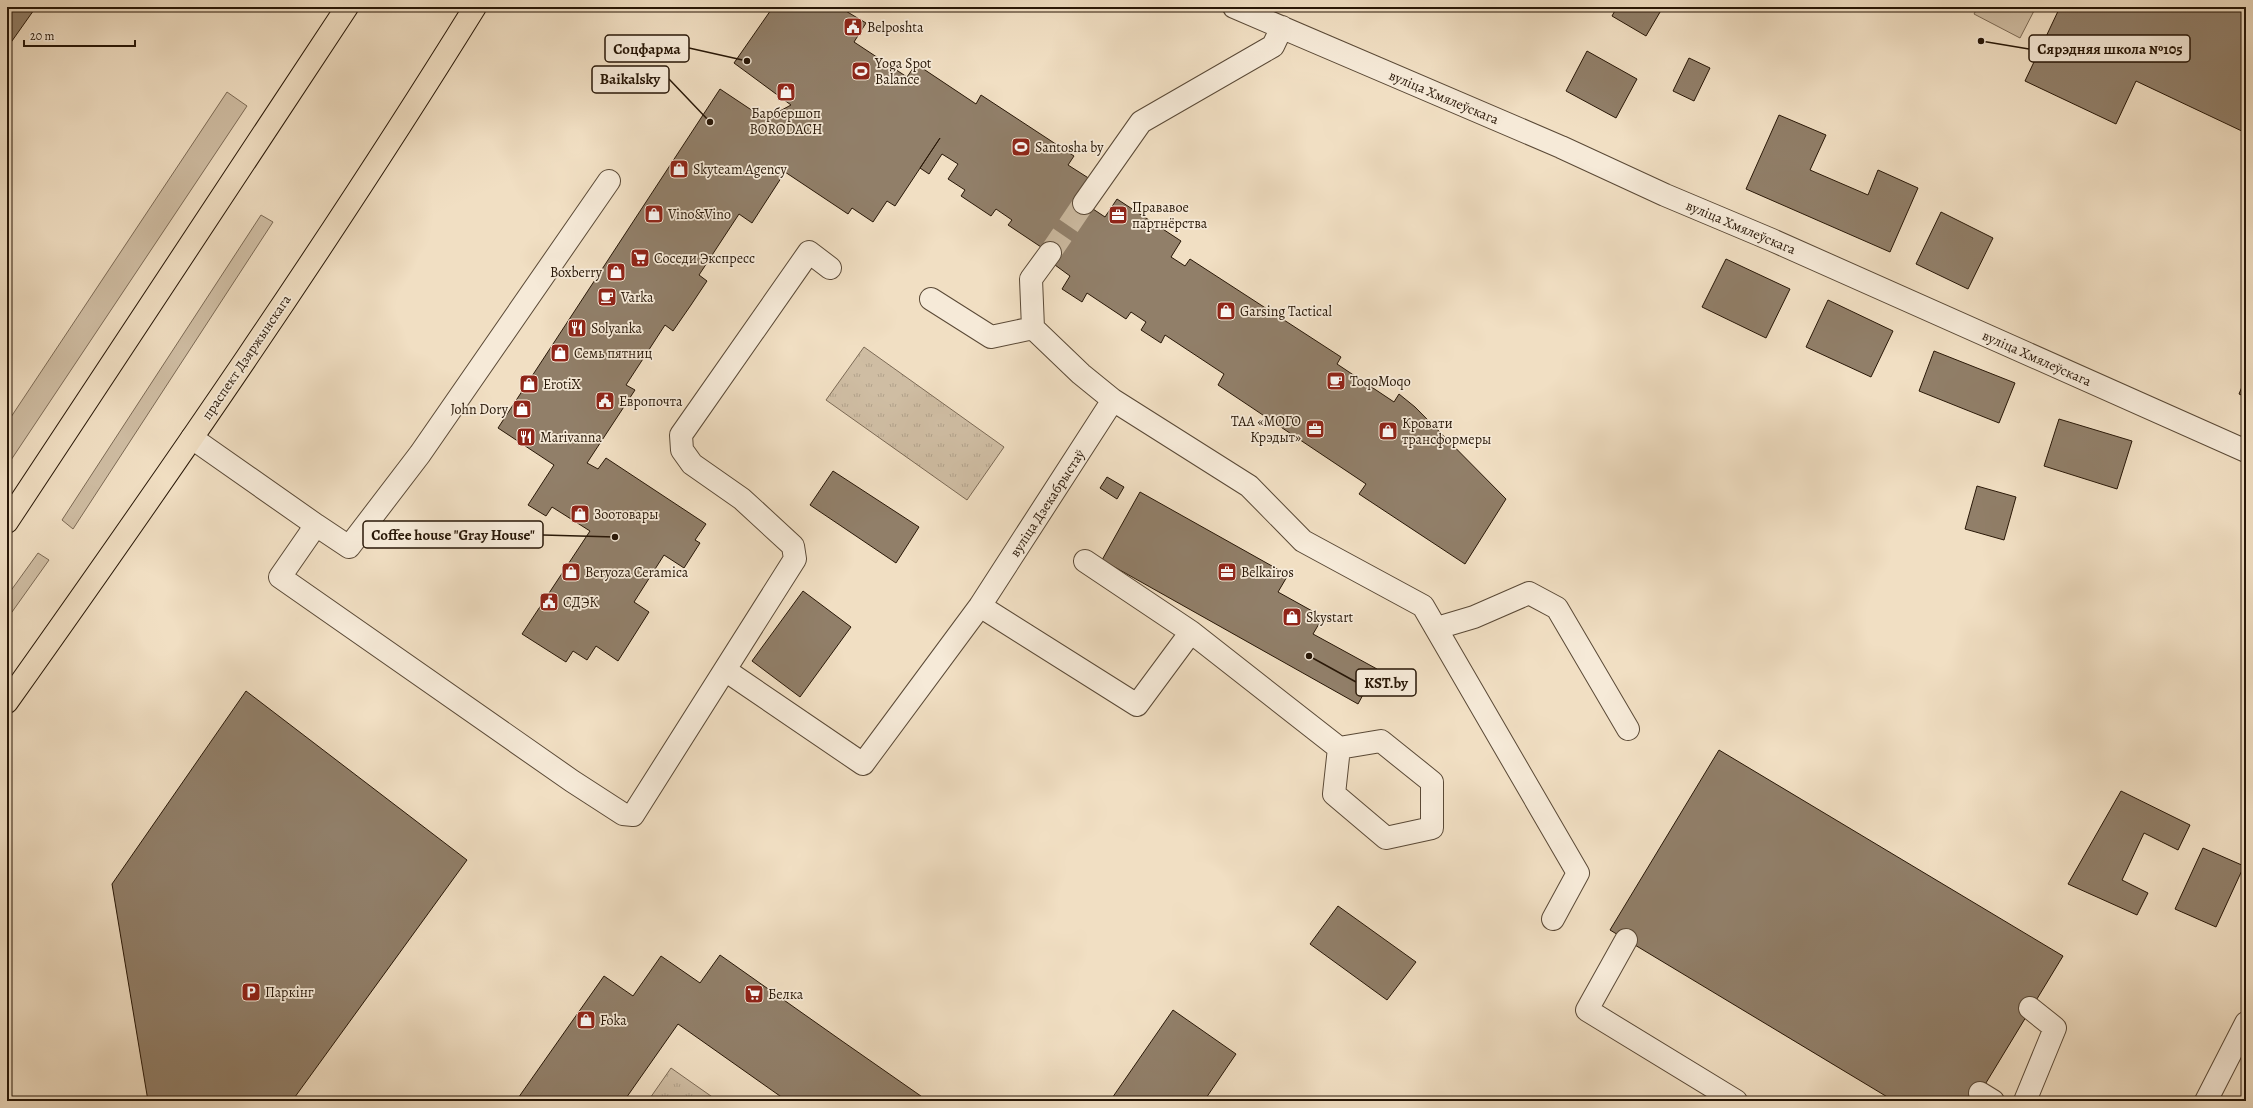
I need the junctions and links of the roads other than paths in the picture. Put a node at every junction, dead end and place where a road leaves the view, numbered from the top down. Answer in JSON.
{"nodes":[{"id":1,"x":347,"y":7,"type":"edge"},
{"id":2,"x":475,"y":7,"type":"edge"},
{"id":3,"x":1234,"y":7,"type":"edge"},
{"id":4,"x":1282,"y":27,"type":"junction"},
{"id":5,"x":609,"y":181,"type":"dead end"},
{"id":6,"x":1084,"y":204,"type":"tunnel mouth"},
{"id":7,"x":1050,"y":253,"type":"tunnel mouth"},
{"id":8,"x":830,"y":268,"type":"dead end"},
{"id":9,"x":931,"y":299,"type":"dead end"},
{"id":10,"x":1033,"y":328,"type":"junction"},
{"id":11,"x":1113,"y":400,"type":"junction"},
{"id":12,"x":192,"y":438,"type":"junction"},
{"id":13,"x":2246,"y":451,"type":"edge"},
{"id":14,"x":7,"y":522,"type":"edge"},
{"id":15,"x":316,"y":525,"type":"junction"},
{"id":16,"x":1085,"y":561,"type":"dead end"},
{"id":17,"x":980,"y":606,"type":"junction"},
{"id":18,"x":1437,"y":628,"type":"junction"},
{"id":19,"x":1191,"y":632,"type":"junction"},
{"id":20,"x":725,"y":670,"type":"junction"},
{"id":21,"x":7,"y":702,"type":"edge"},
{"id":22,"x":1628,"y":729,"type":"dead end"},
{"id":23,"x":1339,"y":748,"type":"junction"},
{"id":24,"x":1553,"y":919,"type":"dead end"},
{"id":25,"x":1626,"y":940,"type":"dead end"},
{"id":26,"x":2030,"y":1008,"type":"dead end"},
{"id":27,"x":2246,"y":1022,"type":"edge"},
{"id":28,"x":1736,"y":1101,"type":"edge"},
{"id":29,"x":2026,"y":1101,"type":"edge"},
{"id":30,"x":2206,"y":1101,"type":"edge"}],
"edges":[{"from":1,"to":14,"type":"main road"},
{"from":2,"to":12,"type":"main road","name":"праспект Дзяржынскага"},
{"from":3,"to":4,"type":"street","name":"вуліца Хмялеўскага"},
{"from":4,"to":6,"type":"street"},
{"from":4,"to":13,"type":"street","name":"вуліца Хмялеўскага"},
{"from":5,"to":15,"type":"street"},
{"from":7,"to":10,"type":"street"},
{"from":8,"to":20,"type":"street"},
{"from":9,"to":10,"type":"street"},
{"from":10,"to":11,"type":"street"},
{"from":11,"to":17,"type":"street","name":"вуліца Дзекабрыстаў"},
{"from":11,"to":18,"type":"street"},
{"from":12,"to":15,"type":"street"},
{"from":12,"to":21,"type":"main road","name":"праспект Дзяржынскага"},
{"from":15,"to":20,"type":"street"},
{"from":16,"to":19,"type":"street"},
{"from":17,"to":19,"type":"street"},
{"from":17,"to":20,"type":"street","name":"вуліца Дзекабрыстаў"},
{"from":18,"to":22,"type":"street"},
{"from":18,"to":24,"type":"street"},
{"from":19,"to":23,"type":"street"},
{"from":23,"to":23,"type":"street"},
{"from":25,"to":28,"type":"street"},
{"from":26,"to":29,"type":"street"},
{"from":27,"to":30,"type":"street"}]}
